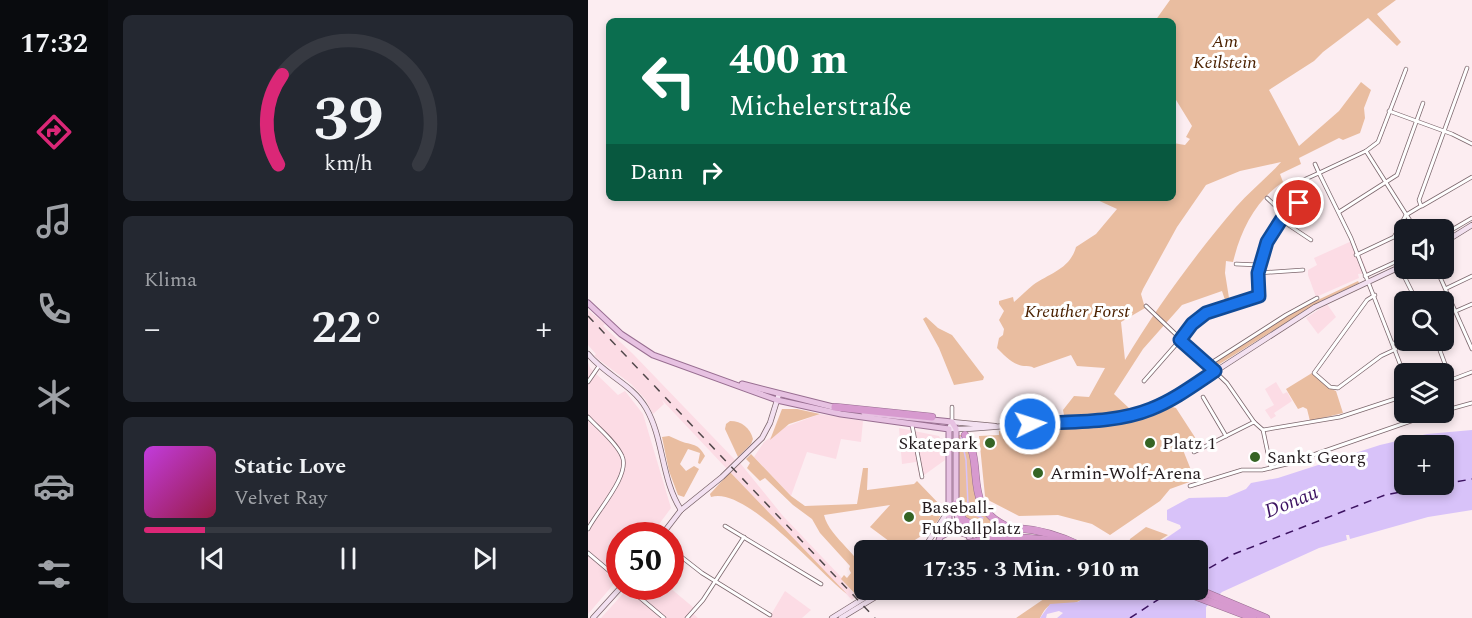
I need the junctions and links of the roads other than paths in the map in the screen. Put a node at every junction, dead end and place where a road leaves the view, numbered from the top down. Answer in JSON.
{"nodes":[{"id":1,"x":1467,"y":68,"type":"dead end"},
{"id":2,"x":1406,"y":69,"type":"dead end"},
{"id":3,"x":1423,"y":103,"type":"dead end"},
{"id":4,"x":1389,"y":111,"type":"junction"},
{"id":5,"x":1416,"y":121,"type":"junction"},
{"id":6,"x":1444,"y":131,"type":"junction"},
{"id":7,"x":1472,"y":144,"type":"edge"},
{"id":8,"x":1366,"y":151,"type":"junction"},
{"id":9,"x":1315,"y":164,"type":"dead end"},
{"id":10,"x":1319,"y":173,"type":"junction"},
{"id":11,"x":1472,"y":177,"type":"edge"},
{"id":12,"x":1385,"y":183,"type":"junction"},
{"id":13,"x":1267,"y":198,"type":"dead end"},
{"id":14,"x":1421,"y":206,"type":"junction"},
{"id":15,"x":1338,"y":212,"type":"junction"},
{"id":16,"x":1285,"y":215,"type":"junction"},
{"id":17,"x":1406,"y":215,"type":"junction"},
{"id":18,"x":1472,"y":218,"type":"edge"},
{"id":19,"x":1409,"y":219,"type":"edge"},
{"id":20,"x":1281,"y":220,"type":"junction"},
{"id":21,"x":1472,"y":225,"type":"edge"},
{"id":22,"x":1454,"y":229,"type":"edge"},
{"id":23,"x":1454,"y":236,"type":"edge"},
{"id":24,"x":1311,"y":240,"type":"dead end"},
{"id":25,"x":1356,"y":255,"type":"junction"},
{"id":26,"x":1394,"y":263,"type":"edge"},
{"id":27,"x":1236,"y":264,"type":"dead end"},
{"id":28,"x":1260,"y":265,"type":"junction"},
{"id":29,"x":1303,"y":270,"type":"dead end"},
{"id":30,"x":1394,"y":271,"type":"edge"},
{"id":31,"x":1258,"y":273,"type":"junction"},
{"id":32,"x":1365,"y":276,"type":"junction"},
{"id":33,"x":1472,"y":276,"type":"edge"},
{"id":34,"x":1442,"y":279,"type":"edge"},
{"id":35,"x":1369,"y":283,"type":"junction"},
{"id":36,"x":1447,"y":288,"type":"junction"},
{"id":37,"x":1375,"y":295,"type":"junction"},
{"id":38,"x":1317,"y":298,"type":"dead end"},
{"id":39,"x":588,"y":303,"type":"edge"},
{"id":40,"x":1472,"y":304,"type":"edge"},
{"id":41,"x":1146,"y":306,"type":"dead end"},
{"id":42,"x":1456,"y":311,"type":"junction"},
{"id":43,"x":1180,"y":340,"type":"junction"},
{"id":44,"x":1394,"y":343,"type":"edge"},
{"id":45,"x":1471,"y":343,"type":"edge"},
{"id":46,"x":1472,"y":349,"type":"edge"},
{"id":47,"x":1394,"y":350,"type":"edge"},
{"id":48,"x":588,"y":354,"type":"edge"},
{"id":49,"x":1208,"y":364,"type":"junction"},
{"id":50,"x":599,"y":366,"type":"junction"},
{"id":51,"x":1215,"y":371,"type":"junction"},
{"id":52,"x":1472,"y":372,"type":"edge"},
{"id":53,"x":708,"y":376,"type":"junction"},
{"id":54,"x":1454,"y":379,"type":"edge"},
{"id":55,"x":1144,"y":381,"type":"dead end"},
{"id":56,"x":588,"y":382,"type":"edge"},
{"id":57,"x":779,"y":394,"type":"junction"},
{"id":58,"x":1203,"y":398,"type":"dead end"},
{"id":59,"x":1394,"y":399,"type":"edge"},
{"id":60,"x":777,"y":400,"type":"junction"},
{"id":61,"x":1472,"y":403,"type":"edge"},
{"id":62,"x":812,"y":405,"type":"junction"},
{"id":63,"x":835,"y":407,"type":"junction"},
{"id":64,"x":952,"y":407,"type":"dead end"},
{"id":65,"x":1454,"y":408,"type":"edge"},
{"id":66,"x":588,"y":417,"type":"edge"},
{"id":67,"x":932,"y":417,"type":"dead end"},
{"id":68,"x":952,"y":422,"type":"junction"},
{"id":69,"x":1254,"y":422,"type":"junction"},
{"id":70,"x":1404,"y":423,"type":"edge"},
{"id":71,"x":912,"y":424,"type":"junction"},
{"id":72,"x":995,"y":426,"type":"junction"},
{"id":73,"x":952,"y":429,"type":"junction"},
{"id":74,"x":1263,"y":430,"type":"junction"},
{"id":75,"x":965,"y":435,"type":"dead end"},
{"id":76,"x":1226,"y":436,"type":"junction"},
{"id":77,"x":1194,"y":452,"type":"dead end"},
{"id":78,"x":1271,"y":468,"type":"junction"},
{"id":79,"x":922,"y":477,"type":"dead end"},
{"id":80,"x":1190,"y":486,"type":"dead end"},
{"id":81,"x":953,"y":503,"type":"junction"},
{"id":82,"x":681,"y":510,"type":"junction"},
{"id":83,"x":672,"y":522,"type":"edge"},
{"id":84,"x":725,"y":525,"type":"dead end"},
{"id":85,"x":1011,"y":527,"type":"junction"},
{"id":86,"x":981,"y":529,"type":"junction"},
{"id":87,"x":588,"y":530,"type":"edge"},
{"id":88,"x":949,"y":531,"type":"junction"},
{"id":89,"x":962,"y":531,"type":"junction"},
{"id":90,"x":744,"y":537,"type":"junction"},
{"id":91,"x":930,"y":540,"type":"edge"},
{"id":92,"x":939,"y":540,"type":"edge"},
{"id":93,"x":972,"y":540,"type":"edge"},
{"id":94,"x":1012,"y":540,"type":"edge"},
{"id":95,"x":1046,"y":540,"type":"edge"},
{"id":96,"x":1067,"y":540,"type":"edge"},
{"id":97,"x":588,"y":553,"type":"edge"},
{"id":98,"x":684,"y":559,"type":"edge"},
{"id":99,"x":606,"y":568,"type":"edge"},
{"id":100,"x":715,"y":581,"type":"junction"},
{"id":101,"x":820,"y":584,"type":"dead end"},
{"id":102,"x":1208,"y":594,"type":"edge"},
{"id":103,"x":610,"y":600,"type":"edge"},
{"id":104,"x":642,"y":600,"type":"edge"},
{"id":105,"x":861,"y":600,"type":"edge"},
{"id":106,"x":870,"y":600,"type":"edge"},
{"id":107,"x":1205,"y":600,"type":"edge"},
{"id":108,"x":770,"y":615,"type":"dead end"},
{"id":109,"x":593,"y":618,"type":"edge"},
{"id":110,"x":664,"y":618,"type":"edge"},
{"id":111,"x":687,"y":618,"type":"edge"},
{"id":112,"x":832,"y":618,"type":"edge"},
{"id":113,"x":841,"y":618,"type":"edge"},
{"id":114,"x":1253,"y":618,"type":"edge"},
{"id":115,"x":1266,"y":618,"type":"edge"}],
"edges":[{"from":1,"to":6,"type":"street"},
{"from":2,"to":4,"type":"street"},
{"from":3,"to":5,"type":"street"},
{"from":4,"to":5,"type":"street"},
{"from":4,"to":8,"type":"street"},
{"from":5,"to":6,"type":"street"},
{"from":5,"to":12,"type":"street"},
{"from":6,"to":7,"type":"street"},
{"from":6,"to":14,"type":"street"},
{"from":8,"to":10,"type":"street"},
{"from":8,"to":12,"type":"street"},
{"from":9,"to":10,"type":"street"},
{"from":10,"to":15,"type":"street"},
{"from":10,"to":16,"type":"street"},
{"from":11,"to":14,"type":"street"},
{"from":12,"to":15,"type":"street"},
{"from":12,"to":17,"type":"street"},
{"from":13,"to":16,"type":"street"},
{"from":14,"to":17,"type":"street"},
{"from":15,"to":25,"type":"street"},
{"from":16,"to":20,"type":"street"},
{"from":17,"to":19,"type":"street"},
{"from":17,"to":25,"type":"street"},
{"from":18,"to":22,"type":"street"},
{"from":20,"to":24,"type":"street"},
{"from":20,"to":28,"type":"street"},
{"from":21,"to":23,"type":"main road"},
{"from":25,"to":32,"type":"street"},
{"from":26,"to":32,"type":"street"},
{"from":27,"to":28,"type":"street"},
{"from":28,"to":31,"type":"street"},
{"from":29,"to":31,"type":"street"},
{"from":30,"to":35,"type":"main road"},
{"from":31,"to":43,"type":"street"},
{"from":32,"to":35,"type":"street"},
{"from":33,"to":36,"type":"street"},
{"from":34,"to":36,"type":"street"},
{"from":35,"to":37,"type":"street"},
{"from":35,"to":51,"type":"main road"},
{"from":36,"to":42,"type":"street"},
{"from":37,"to":44,"type":"street"},
{"from":37,"to":47,"type":"street"},
{"from":38,"to":49,"type":"street"},
{"from":39,"to":53,"type":"main road"},
{"from":40,"to":42,"type":"street"},
{"from":41,"to":43,"type":"street"},
{"from":42,"to":45,"type":"street"},
{"from":43,"to":49,"type":"street"},
{"from":43,"to":55,"type":"street"},
{"from":45,"to":46,"type":"street"},
{"from":48,"to":50,"type":"main road"},
{"from":49,"to":51,"type":"street"},
{"from":50,"to":56,"type":"street"},
{"from":50,"to":82,"type":"main road"},
{"from":51,"to":69,"type":"street"},
{"from":51,"to":72,"type":"main road"},
{"from":52,"to":54,"type":"street"},
{"from":53,"to":57,"type":"main road"},
{"from":53,"to":60,"type":"main road"},
{"from":57,"to":60,"type":"main road"},
{"from":57,"to":62,"type":"main road"},
{"from":58,"to":76,"type":"street"},
{"from":59,"to":74,"type":"street"},
{"from":60,"to":62,"type":"main road"},
{"from":60,"to":82,"type":"main road"},
{"from":61,"to":65,"type":"street"},
{"from":62,"to":63,"type":"main road"},
{"from":62,"to":71,"type":"main road"},
{"from":63,"to":67,"type":"highway"},
{"from":63,"to":68,"type":"main road"},
{"from":64,"to":68,"type":"street"},
{"from":66,"to":87,"type":"street"},
{"from":68,"to":72,"type":"main road"},
{"from":68,"to":73,"type":"main road"},
{"from":69,"to":74,"type":"street"},
{"from":69,"to":76,"type":"street"},
{"from":70,"to":78,"type":"street"},
{"from":71,"to":73,"type":"main road"},
{"from":71,"to":79,"type":"street"},
{"from":72,"to":73,"type":"main road"},
{"from":73,"to":81,"type":"main road"},
{"from":74,"to":78,"type":"street"},
{"from":75,"to":85,"type":"highway"},
{"from":76,"to":77,"type":"street"},
{"from":78,"to":80,"type":"street"},
{"from":81,"to":86,"type":"highway"},
{"from":81,"to":88,"type":"main road"},
{"from":81,"to":89,"type":"main road"},
{"from":81,"to":91,"type":"main road"},
{"from":82,"to":83,"type":"main road"},
{"from":84,"to":90,"type":"street"},
{"from":85,"to":86,"type":"highway"},
{"from":85,"to":96,"type":"highway"},
{"from":86,"to":89,"type":"highway"},
{"from":88,"to":89,"type":"main road"},
{"from":88,"to":92,"type":"main road"},
{"from":89,"to":93,"type":"main road"},
{"from":90,"to":100,"type":"street"},
{"from":90,"to":101,"type":"street"},
{"from":94,"to":95,"type":"highway"},
{"from":97,"to":99,"type":"street"},
{"from":98,"to":100,"type":"street"},
{"from":100,"to":108,"type":"street"},
{"from":100,"to":111,"type":"street"},
{"from":102,"to":115,"type":"highway"},
{"from":103,"to":109,"type":"main road"},
{"from":104,"to":110,"type":"street"},
{"from":105,"to":112,"type":"main road"},
{"from":106,"to":113,"type":"main road"},
{"from":107,"to":114,"type":"highway"}]}
